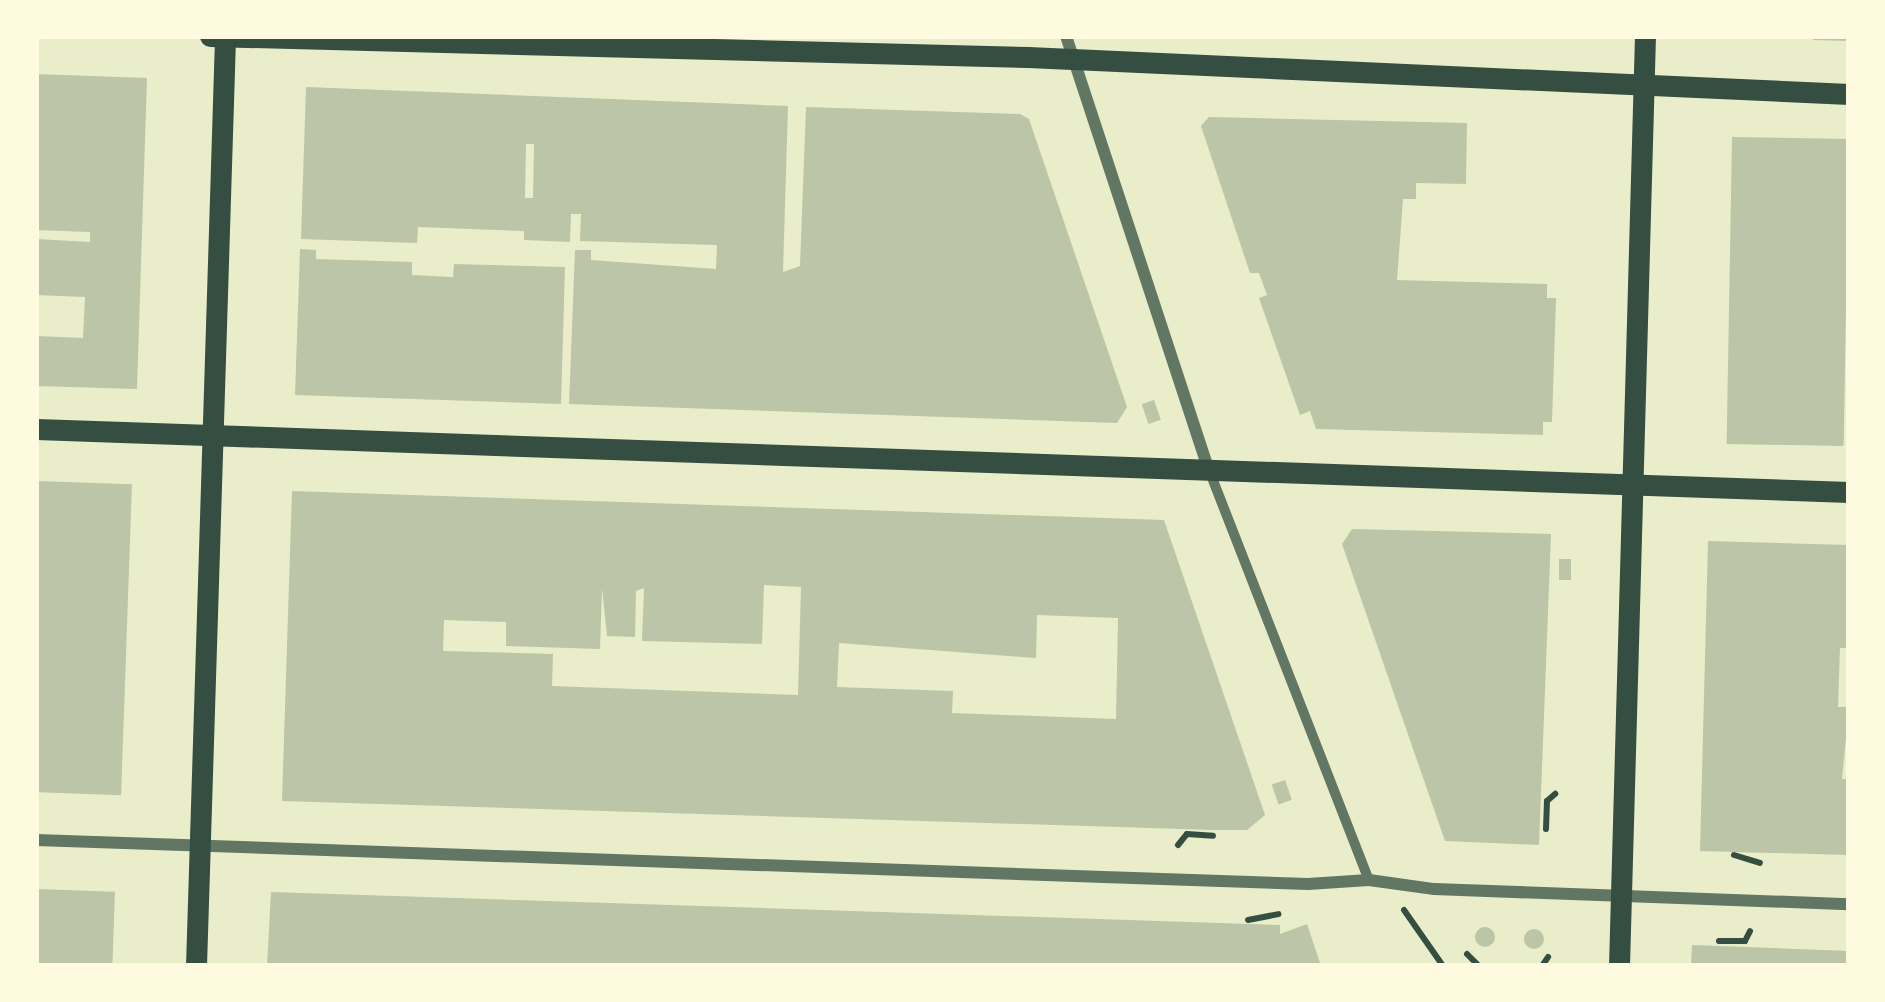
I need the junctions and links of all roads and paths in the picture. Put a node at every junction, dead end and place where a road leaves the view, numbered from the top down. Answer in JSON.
{"nodes":[{"id":1,"x":210,"y":36,"type":"edge"},
{"id":2,"x":225,"y":36,"type":"edge"},
{"id":3,"x":1066,"y":36,"type":"edge"},
{"id":4,"x":1645,"y":36,"type":"edge"},
{"id":5,"x":1073,"y":59,"type":"junction"},
{"id":6,"x":1643,"y":84,"type":"junction"},
{"id":7,"x":1849,"y":94,"type":"edge"},
{"id":8,"x":36,"y":429,"type":"edge"},
{"id":9,"x":210,"y":435,"type":"junction"},
{"id":10,"x":1209,"y":470,"type":"junction"},
{"id":11,"x":1637,"y":485,"type":"junction"},
{"id":12,"x":1849,"y":492,"type":"edge"},
{"id":13,"x":1556,"y":794,"type":"dead end"},
{"id":14,"x":1546,"y":830,"type":"dead end"},
{"id":15,"x":1213,"y":836,"type":"dead end"},
{"id":16,"x":36,"y":840,"type":"edge"},
{"id":17,"x":201,"y":845,"type":"junction"},
{"id":18,"x":1178,"y":845,"type":"dead end"},
{"id":19,"x":1734,"y":855,"type":"dead end"},
{"id":20,"x":1760,"y":863,"type":"dead end"},
{"id":21,"x":1369,"y":880,"type":"junction"},
{"id":22,"x":1622,"y":896,"type":"junction"},
{"id":23,"x":1849,"y":904,"type":"edge"},
{"id":24,"x":1401,"y":906,"type":"dead end"},
{"id":25,"x":1278,"y":914,"type":"dead end"},
{"id":26,"x":1248,"y":920,"type":"dead end"},
{"id":27,"x":1750,"y":931,"type":"dead end"},
{"id":28,"x":1719,"y":941,"type":"dead end"},
{"id":29,"x":1467,"y":954,"type":"dead end"},
{"id":30,"x":1548,"y":957,"type":"dead end"},
{"id":31,"x":196,"y":966,"type":"edge"},
{"id":32,"x":1443,"y":966,"type":"edge"},
{"id":33,"x":1480,"y":966,"type":"edge"},
{"id":34,"x":1542,"y":966,"type":"edge"},
{"id":35,"x":1619,"y":966,"type":"edge"}],
"edges":[{"from":1,"to":2,"type":"main road"},
{"from":2,"to":5,"type":"main road"},
{"from":2,"to":9,"type":"main road"},
{"from":3,"to":5,"type":"street"},
{"from":4,"to":6,"type":"main road"},
{"from":5,"to":6,"type":"main road"},
{"from":5,"to":10,"type":"street"},
{"from":6,"to":7,"type":"main road"},
{"from":6,"to":11,"type":"main road"},
{"from":8,"to":9,"type":"main road"},
{"from":9,"to":10,"type":"main road"},
{"from":9,"to":17,"type":"main road"},
{"from":10,"to":11,"type":"main road"},
{"from":10,"to":21,"type":"street"},
{"from":11,"to":12,"type":"main road"},
{"from":11,"to":22,"type":"main road"},
{"from":13,"to":14,"type":"path"},
{"from":15,"to":18,"type":"path"},
{"from":16,"to":17,"type":"street"},
{"from":17,"to":21,"type":"street"},
{"from":17,"to":31,"type":"main road"},
{"from":19,"to":20,"type":"path"},
{"from":21,"to":22,"type":"street"},
{"from":22,"to":23,"type":"street"},
{"from":22,"to":35,"type":"main road"},
{"from":24,"to":32,"type":"path"},
{"from":25,"to":26,"type":"path"},
{"from":27,"to":28,"type":"path"},
{"from":29,"to":33,"type":"path"},
{"from":30,"to":34,"type":"path"}]}
